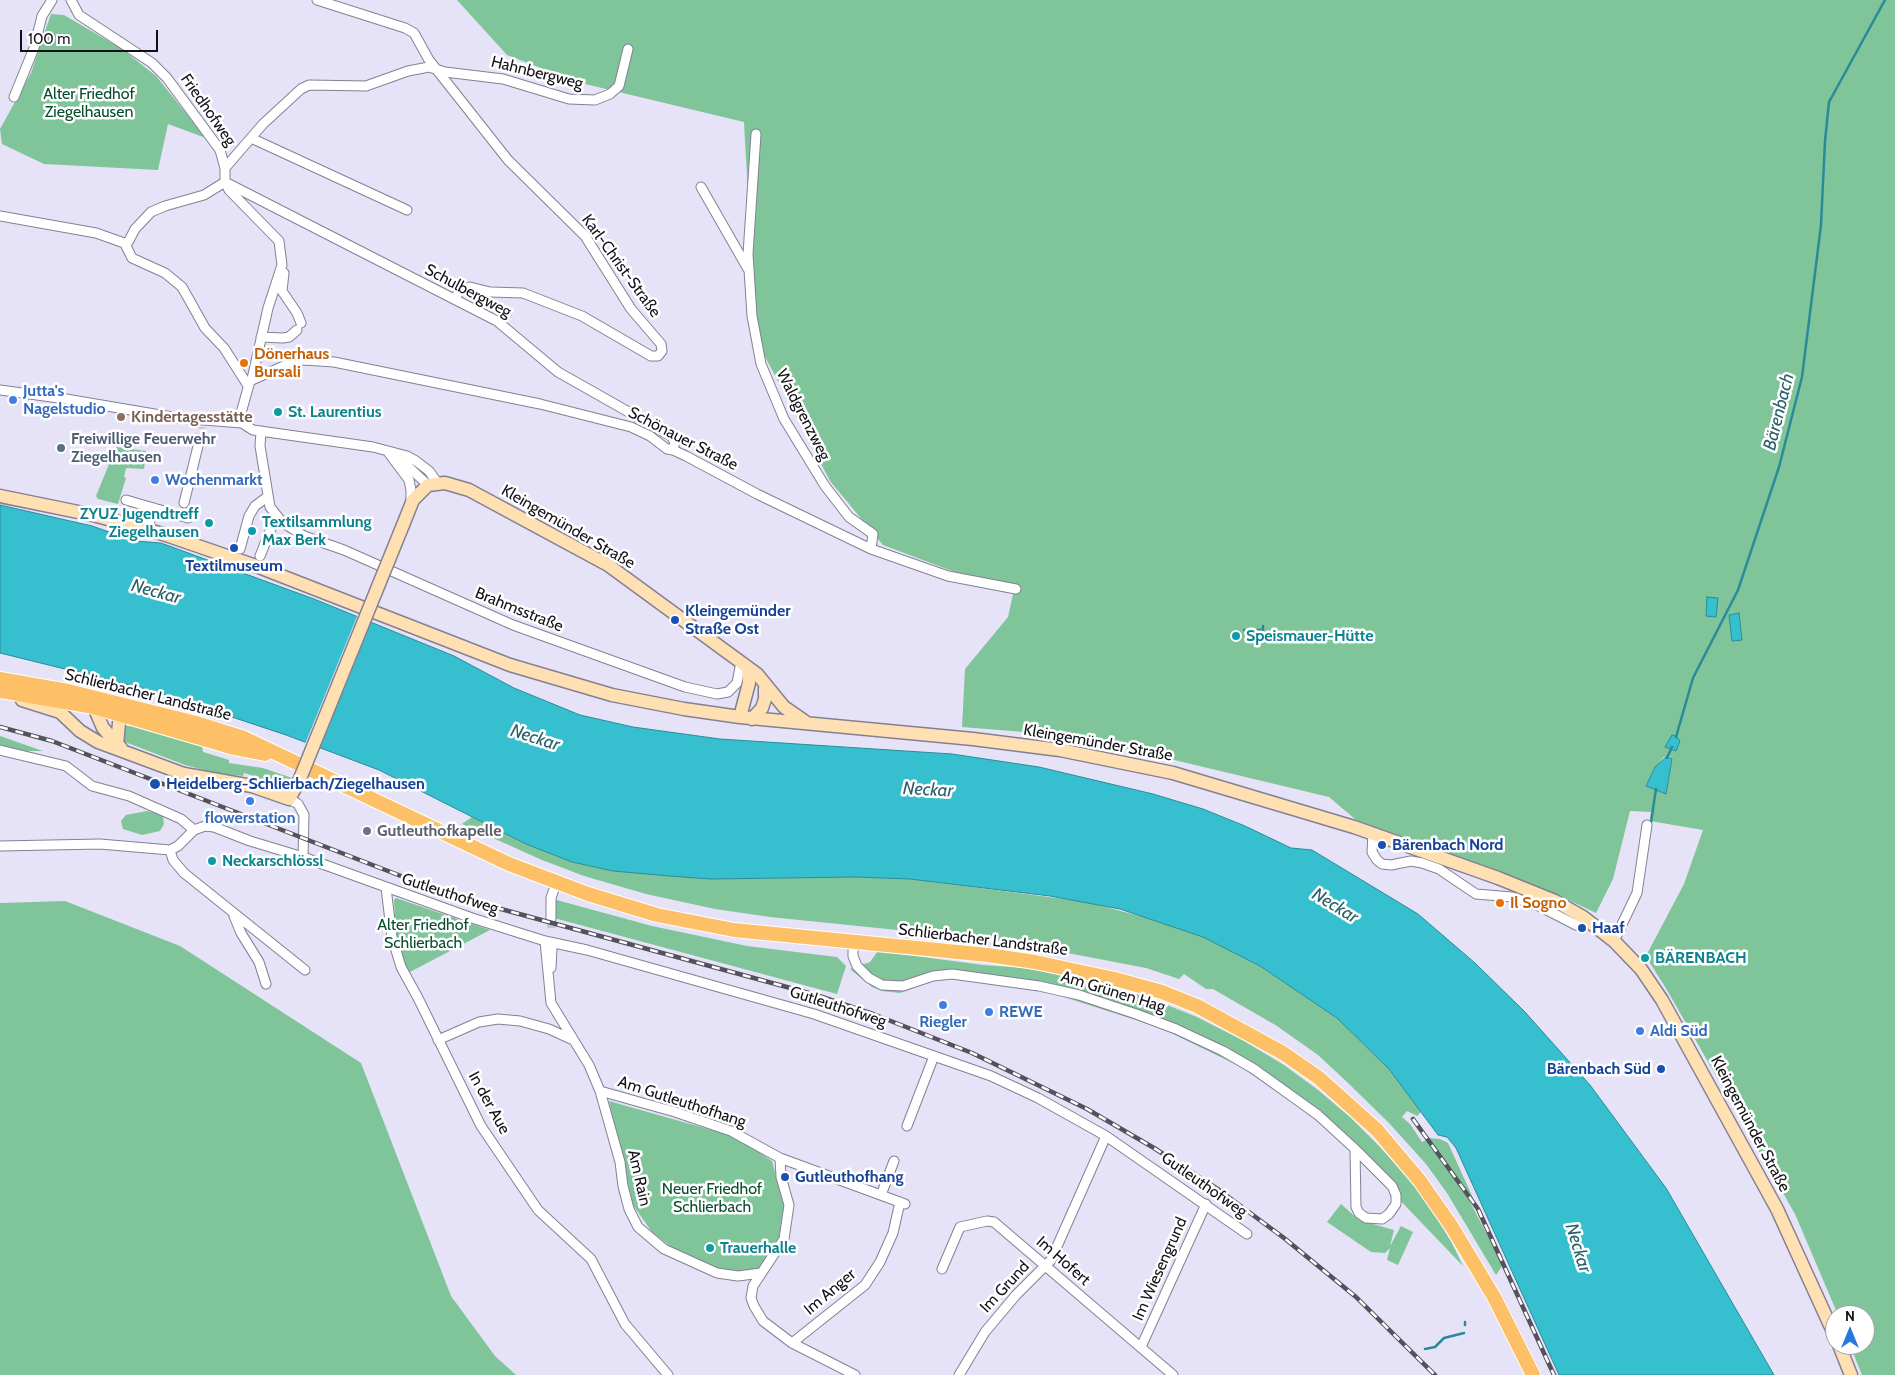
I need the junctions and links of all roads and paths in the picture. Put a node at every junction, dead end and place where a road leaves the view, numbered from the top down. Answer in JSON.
{"nodes":[{"id":1,"x":52,"y":0,"type":"edge"},
{"id":2,"x":71,"y":0,"type":"edge"},
{"id":3,"x":317,"y":0,"type":"edge"},
{"id":4,"x":628,"y":49,"type":"dead end"},
{"id":5,"x":436,"y":68,"type":"junction"},
{"id":6,"x":14,"y":97,"type":"dead end"},
{"id":7,"x":756,"y":134,"type":"dead end"},
{"id":8,"x":251,"y":138,"type":"junction"},
{"id":9,"x":225,"y":168,"type":"junction"},
{"id":10,"x":225,"y":182,"type":"junction"},
{"id":11,"x":702,"y":187,"type":"dead end"},
{"id":12,"x":406,"y":210,"type":"dead end"},
{"id":13,"x":0,"y":216,"type":"edge"},
{"id":14,"x":126,"y":244,"type":"junction"},
{"id":15,"x":282,"y":265,"type":"junction"},
{"id":16,"x":750,"y":271,"type":"junction"},
{"id":17,"x":454,"y":299,"type":"junction"},
{"id":18,"x":261,"y":337,"type":"junction"},
{"id":19,"x":250,"y":381,"type":"junction"},
{"id":20,"x":0,"y":390,"type":"edge"},
{"id":21,"x":242,"y":423,"type":"junction"},
{"id":22,"x":261,"y":431,"type":"junction"},
{"id":23,"x":199,"y":442,"type":"tunnel mouth"},
{"id":24,"x":673,"y":450,"type":"junction"},
{"id":25,"x":388,"y":452,"type":"junction"},
{"id":26,"x":432,"y":484,"type":"junction"},
{"id":27,"x":0,"y":496,"type":"edge"},
{"id":28,"x":267,"y":497,"type":"junction"},
{"id":29,"x":126,"y":500,"type":"dead end"},
{"id":30,"x":184,"y":503,"type":"dead end"},
{"id":31,"x":411,"y":506,"type":"junction"},
{"id":32,"x":154,"y":508,"type":"junction"},
{"id":33,"x":276,"y":516,"type":"junction"},
{"id":34,"x":188,"y":518,"type":"dead end"},
{"id":35,"x":147,"y":530,"type":"junction"},
{"id":36,"x":240,"y":549,"type":"dead end"},
{"id":37,"x":871,"y":549,"type":"junction"},
{"id":38,"x":260,"y":556,"type":"dead end"},
{"id":39,"x":1016,"y":589,"type":"dead end"},
{"id":40,"x":744,"y":666,"type":"junction"},
{"id":41,"x":1,"y":687,"type":"edge"},
{"id":42,"x":765,"y":688,"type":"junction"},
{"id":43,"x":95,"y":702,"type":"junction"},
{"id":44,"x":125,"y":715,"type":"junction"},
{"id":45,"x":746,"y":718,"type":"junction"},
{"id":46,"x":810,"y":724,"type":"junction"},
{"id":47,"x":92,"y":740,"type":"junction"},
{"id":48,"x":121,"y":748,"type":"junction"},
{"id":49,"x":0,"y":750,"type":"edge"},
{"id":50,"x":283,"y":758,"type":"junction"},
{"id":51,"x":290,"y":799,"type":"junction"},
{"id":52,"x":1647,"y":825,"type":"dead end"},
{"id":53,"x":194,"y":830,"type":"junction"},
{"id":54,"x":1373,"y":834,"type":"junction"},
{"id":55,"x":0,"y":846,"type":"edge"},
{"id":56,"x":170,"y":850,"type":"junction"},
{"id":57,"x":303,"y":857,"type":"junction"},
{"id":58,"x":556,"y":884,"type":"junction"},
{"id":59,"x":386,"y":888,"type":"junction"},
{"id":60,"x":234,"y":916,"type":"junction"},
{"id":61,"x":1583,"y":917,"type":"junction"},
{"id":62,"x":551,"y":919,"type":"tunnel mouth"},
{"id":63,"x":550,"y":936,"type":"junction"},
{"id":64,"x":1614,"y":941,"type":"junction"},
{"id":65,"x":854,"y":942,"type":"junction"},
{"id":66,"x":552,"y":948,"type":"dead end"},
{"id":67,"x":305,"y":970,"type":"dead end"},
{"id":68,"x":547,"y":977,"type":"junction"},
{"id":69,"x":266,"y":984,"type":"dead end"},
{"id":70,"x":438,"y":1040,"type":"junction"},
{"id":71,"x":574,"y":1040,"type":"junction"},
{"id":72,"x":934,"y":1056,"type":"junction"},
{"id":73,"x":600,"y":1091,"type":"junction"},
{"id":74,"x":907,"y":1126,"type":"dead end"},
{"id":75,"x":1106,"y":1136,"type":"junction"},
{"id":76,"x":1355,"y":1149,"type":"junction"},
{"id":77,"x":780,"y":1158,"type":"junction"},
{"id":78,"x":894,"y":1161,"type":"dead end"},
{"id":79,"x":881,"y":1195,"type":"junction"},
{"id":80,"x":1206,"y":1204,"type":"junction"},
{"id":81,"x":1247,"y":1234,"type":"dead end"},
{"id":82,"x":1046,"y":1266,"type":"junction"},
{"id":83,"x":942,"y":1269,"type":"dead end"},
{"id":84,"x":761,"y":1273,"type":"junction"},
{"id":85,"x":1825,"y":1314,"type":"edge"},
{"id":86,"x":792,"y":1343,"type":"junction"},
{"id":87,"x":1141,"y":1347,"type":"junction"},
{"id":88,"x":1843,"y":1355,"type":"edge"},
{"id":89,"x":668,"y":1375,"type":"edge"},
{"id":90,"x":855,"y":1375,"type":"edge"},
{"id":91,"x":959,"y":1375,"type":"edge"},
{"id":92,"x":1173,"y":1375,"type":"edge"},
{"id":93,"x":1533,"y":1375,"type":"edge"},
{"id":94,"x":1851,"y":1375,"type":"edge"}],
"edges":[{"from":1,"to":6,"type":"street"},
{"from":2,"to":9,"type":"street","name":"Friedhofweg"},
{"from":3,"to":5,"type":"street","name":"Karl-Christ-Straße"},
{"from":4,"to":5,"type":"street","name":"Hahnbergweg"},
{"from":5,"to":8,"type":"street","name":"Hahnbergweg"},
{"from":5,"to":17,"type":"street","name":"Karl-Christ-Straße"},
{"from":7,"to":16,"type":"street","name":"Waldgrenzweg"},
{"from":8,"to":9,"type":"street","name":"Hahnbergweg"},
{"from":8,"to":12,"type":"street"},
{"from":9,"to":10,"type":"street","name":"Friedhofweg"},
{"from":10,"to":14,"type":"street"},
{"from":10,"to":15,"type":"street"},
{"from":10,"to":17,"type":"street","name":"Schulbergweg"},
{"from":11,"to":16,"type":"street","name":"Waldgrenzweg"},
{"from":13,"to":14,"type":"street"},
{"from":14,"to":19,"type":"street"},
{"from":15,"to":18,"type":"street"},
{"from":15,"to":18,"type":"street"},
{"from":16,"to":37,"type":"street","name":"Waldgrenzweg"},
{"from":17,"to":24,"type":"street","name":"Schulbergweg"},
{"from":18,"to":19,"type":"street"},
{"from":19,"to":21,"type":"street"},
{"from":19,"to":24,"type":"street","name":"Schönauer Straße"},
{"from":20,"to":21,"type":"street","name":"Kleingemünder Straße"},
{"from":21,"to":22,"type":"street","name":"Kleingemünder Straße"},
{"from":22,"to":25,"type":"street","name":"Kleingemünder Straße"},
{"from":22,"to":28,"type":"street","name":"Brahmsstraße"},
{"from":23,"to":30,"type":"street"},
{"from":24,"to":37,"type":"street","name":"Schönauer Straße"},
{"from":25,"to":26,"type":"street","name":"Kleingemünder Straße"},
{"from":25,"to":31,"type":"street"},
{"from":26,"to":31,"type":"main road"},
{"from":26,"to":40,"type":"main road","name":"Kleingemünder Straße"},
{"from":27,"to":35,"type":"main road","name":"Kleingemünder Straße"},
{"from":28,"to":33,"type":"street","name":"Brahmsstraße"},
{"from":28,"to":36,"type":"street"},
{"from":29,"to":32,"type":"street"},
{"from":31,"to":51,"type":"main road","bridge":true},
{"from":32,"to":34,"type":"street"},
{"from":32,"to":35,"type":"street"},
{"from":33,"to":38,"type":"street"},
{"from":33,"to":40,"type":"street","name":"Brahmsstraße"},
{"from":35,"to":45,"type":"main road","name":"Kleingemünder Straße"},
{"from":37,"to":39,"type":"street","name":"Schönauer Straße"},
{"from":40,"to":42,"type":"main road","name":"Kleingemünder Straße"},
{"from":40,"to":45,"type":"main road"},
{"from":41,"to":43,"type":"main road","name":"Schlierbacher Landstraße"},
{"from":41,"to":47,"type":"main road"},
{"from":42,"to":45,"type":"main road"},
{"from":42,"to":46,"type":"main road","name":"Kleingemünder Straße"},
{"from":43,"to":44,"type":"main road","name":"Schlierbacher Landstraße"},
{"from":43,"to":47,"type":"main road"},
{"from":43,"to":48,"type":"main road"},
{"from":43,"to":50,"type":"main road","name":"Schlierbacher Landstraße"},
{"from":44,"to":48,"type":"main road"},
{"from":44,"to":50,"type":"main road","name":"Schlierbacher Landstraße"},
{"from":45,"to":46,"type":"main road","name":"Kleingemünder Straße"},
{"from":46,"to":54,"type":"main road","name":"Kleingemünder Straße"},
{"from":47,"to":48,"type":"main road"},
{"from":48,"to":51,"type":"main road"},
{"from":49,"to":53,"type":"street"},
{"from":50,"to":58,"type":"main road","name":"Schlierbacher Landstraße"},
{"from":51,"to":57,"type":"street"},
{"from":52,"to":64,"type":"street"},
{"from":53,"to":56,"type":"street"},
{"from":53,"to":57,"type":"street"},
{"from":54,"to":61,"type":"main road","name":"Kleingemünder Straße"},
{"from":54,"to":61,"type":"street"},
{"from":55,"to":56,"type":"street"},
{"from":56,"to":60,"type":"street"},
{"from":57,"to":59,"type":"street"},
{"from":58,"to":62,"type":"street"},
{"from":58,"to":65,"type":"main road","name":"Schlierbacher Landstraße"},
{"from":59,"to":63,"type":"street","name":"Gutleuthofweg"},
{"from":59,"to":70,"type":"street","name":"In der Aue"},
{"from":60,"to":67,"type":"street"},
{"from":60,"to":69,"type":"street"},
{"from":61,"to":64,"type":"main road","name":"Kleingemünder Straße"},
{"from":63,"to":68,"type":"street","name":"Am Gutleuthofhang"},
{"from":63,"to":72,"type":"street","name":"Gutleuthofweg"},
{"from":64,"to":85,"type":"main road","name":"Kleingemünder Straße"},
{"from":65,"to":76,"type":"street","name":"Am Grünen Hag"},
{"from":65,"to":93,"type":"main road","name":"Schlierbacher Landstraße"},
{"from":66,"to":68,"type":"street"},
{"from":68,"to":71,"type":"street","name":"Am Gutleuthofhang"},
{"from":70,"to":71,"type":"street"},
{"from":70,"to":89,"type":"street","name":"In der Aue"},
{"from":71,"to":73,"type":"street","name":"Am Gutleuthofhang"},
{"from":72,"to":74,"type":"street"},
{"from":72,"to":75,"type":"street","name":"Gutleuthofweg"},
{"from":73,"to":77,"type":"street","name":"Am Gutleuthofhang"},
{"from":73,"to":84,"type":"street","name":"Am Rain"},
{"from":75,"to":80,"type":"street","name":"Gutleuthofweg"},
{"from":75,"to":82,"type":"street","name":"Im Grund"},
{"from":76,"to":76,"type":"street","name":"Am Grünen Hag"},
{"from":77,"to":79,"type":"street"},
{"from":77,"to":84,"type":"street"},
{"from":78,"to":79,"type":"street"},
{"from":79,"to":86,"type":"street","name":"Im Anger"},
{"from":80,"to":81,"type":"street","name":"Gutleuthofweg"},
{"from":80,"to":87,"type":"street","name":"Im Wiesengrund"},
{"from":82,"to":83,"type":"street","name":"Im Hofert"},
{"from":82,"to":87,"type":"street","name":"Im Hofert"},
{"from":82,"to":91,"type":"street","name":"Im Grund"},
{"from":84,"to":86,"type":"street"},
{"from":86,"to":90,"type":"street"},
{"from":87,"to":92,"type":"street","name":"Im Hofert"},
{"from":88,"to":94,"type":"main road"}]}
